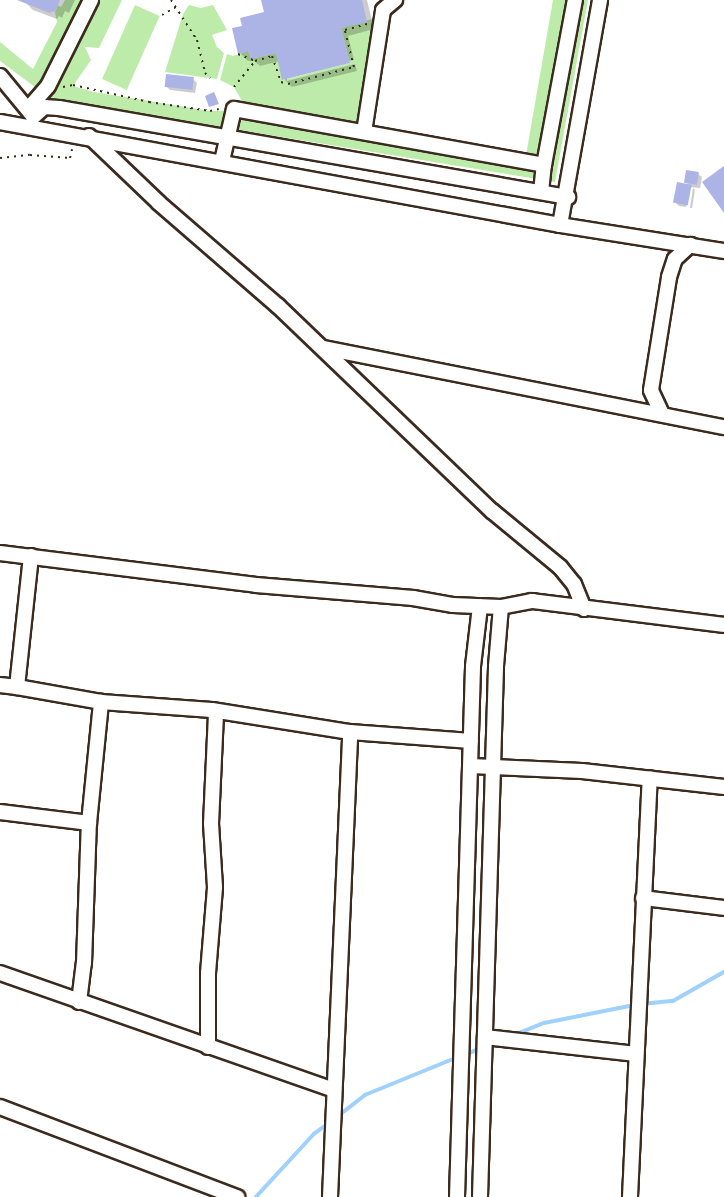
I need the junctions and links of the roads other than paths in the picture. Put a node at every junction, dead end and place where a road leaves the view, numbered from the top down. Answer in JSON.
{"nodes":[{"id":1,"x":91,"y":0,"type":"edge"},
{"id":2,"x":395,"y":0,"type":"edge"},
{"id":3,"x":575,"y":0,"type":"edge"},
{"id":4,"x":600,"y":0,"type":"edge"},
{"id":5,"x":0,"y":76,"type":"edge"},
{"id":6,"x":34,"y":118,"type":"junction"},
{"id":7,"x":0,"y":122,"type":"edge"},
{"id":8,"x":364,"y":132,"type":"junction"},
{"id":9,"x":83,"y":135,"type":"junction"},
{"id":10,"x":228,"y":138,"type":"junction"},
{"id":11,"x":222,"y":161,"type":"junction"},
{"id":12,"x":544,"y":165,"type":"junction"},
{"id":13,"x":541,"y":192,"type":"junction"},
{"id":14,"x":568,"y":197,"type":"junction"},
{"id":15,"x":560,"y":225,"type":"junction"},
{"id":16,"x":690,"y":245,"type":"junction"},
{"id":17,"x":724,"y":251,"type":"edge"},
{"id":18,"x":323,"y":347,"type":"junction"},
{"id":19,"x":651,"y":390,"type":"junction"},
{"id":20,"x":630,"y":408,"type":"junction"},
{"id":21,"x":662,"y":415,"type":"junction"},
{"id":22,"x":724,"y":427,"type":"edge"},
{"id":23,"x":0,"y":553,"type":"edge"},
{"id":24,"x":31,"y":556,"type":"junction"},
{"id":25,"x":480,"y":606,"type":"junction"},
{"id":26,"x":501,"y":607,"type":"junction"},
{"id":27,"x":584,"y":609,"type":"junction"},
{"id":28,"x":724,"y":625,"type":"edge"},
{"id":29,"x":0,"y":685,"type":"edge"},
{"id":30,"x":17,"y":687,"type":"junction"},
{"id":31,"x":101,"y":702,"type":"junction"},
{"id":32,"x":212,"y":710,"type":"junction"},
{"id":33,"x":349,"y":732,"type":"junction"},
{"id":34,"x":471,"y":741,"type":"junction"},
{"id":35,"x":471,"y":766,"type":"junction"},
{"id":36,"x":494,"y":767,"type":"junction"},
{"id":37,"x":650,"y":778,"type":"junction"},
{"id":38,"x":724,"y":787,"type":"edge"},
{"id":39,"x":0,"y":812,"type":"edge"},
{"id":40,"x":89,"y":823,"type":"junction"},
{"id":41,"x":643,"y":898,"type":"junction"},
{"id":42,"x":724,"y":908,"type":"edge"},
{"id":43,"x":0,"y":973,"type":"edge"},
{"id":44,"x":79,"y":1002,"type":"junction"},
{"id":45,"x":485,"y":1037,"type":"junction"},
{"id":46,"x":208,"y":1047,"type":"junction"},
{"id":47,"x":636,"y":1054,"type":"junction"},
{"id":48,"x":334,"y":1090,"type":"junction"},
{"id":49,"x":0,"y":1107,"type":"edge"},
{"id":50,"x":236,"y":1197,"type":"edge"},
{"id":51,"x":330,"y":1197,"type":"edge"},
{"id":52,"x":457,"y":1197,"type":"edge"},
{"id":53,"x":480,"y":1197,"type":"edge"},
{"id":54,"x":630,"y":1197,"type":"edge"}],
"edges":[{"from":1,"to":6,"type":"street"},
{"from":2,"to":8,"type":"street"},
{"from":3,"to":12,"type":"street"},
{"from":4,"to":14,"type":"street"},
{"from":5,"to":6,"type":"street"},
{"from":6,"to":7,"type":"street"},
{"from":6,"to":9,"type":"street"},
{"from":6,"to":10,"type":"street"},
{"from":8,"to":10,"type":"street"},
{"from":8,"to":12,"type":"street"},
{"from":9,"to":11,"type":"street"},
{"from":9,"to":18,"type":"street"},
{"from":10,"to":11,"type":"street"},
{"from":10,"to":13,"type":"street"},
{"from":11,"to":15,"type":"street"},
{"from":12,"to":13,"type":"street"},
{"from":13,"to":14,"type":"street"},
{"from":14,"to":15,"type":"street"},
{"from":15,"to":16,"type":"street"},
{"from":16,"to":17,"type":"street"},
{"from":16,"to":19,"type":"street"},
{"from":18,"to":20,"type":"street"},
{"from":18,"to":27,"type":"street"},
{"from":19,"to":20,"type":"street"},
{"from":19,"to":21,"type":"street"},
{"from":20,"to":21,"type":"street"},
{"from":21,"to":22,"type":"street"},
{"from":23,"to":24,"type":"street"},
{"from":24,"to":25,"type":"street"},
{"from":24,"to":30,"type":"street"},
{"from":25,"to":26,"type":"street"},
{"from":25,"to":34,"type":"street"},
{"from":26,"to":27,"type":"street"},
{"from":26,"to":36,"type":"street"},
{"from":27,"to":28,"type":"street"},
{"from":29,"to":30,"type":"street"},
{"from":30,"to":31,"type":"street"},
{"from":31,"to":32,"type":"street"},
{"from":31,"to":40,"type":"street"},
{"from":32,"to":33,"type":"street"},
{"from":32,"to":46,"type":"street"},
{"from":33,"to":34,"type":"street"},
{"from":33,"to":48,"type":"street"},
{"from":34,"to":35,"type":"street"},
{"from":35,"to":36,"type":"street"},
{"from":35,"to":52,"type":"street"},
{"from":36,"to":37,"type":"street"},
{"from":36,"to":45,"type":"street"},
{"from":37,"to":38,"type":"street"},
{"from":37,"to":41,"type":"street"},
{"from":39,"to":40,"type":"street"},
{"from":40,"to":44,"type":"street"},
{"from":41,"to":42,"type":"street"},
{"from":41,"to":47,"type":"street"},
{"from":43,"to":44,"type":"street"},
{"from":44,"to":46,"type":"street"},
{"from":45,"to":47,"type":"street"},
{"from":45,"to":53,"type":"street"},
{"from":46,"to":48,"type":"street"},
{"from":47,"to":54,"type":"street"},
{"from":48,"to":51,"type":"street"},
{"from":49,"to":50,"type":"street"}]}
